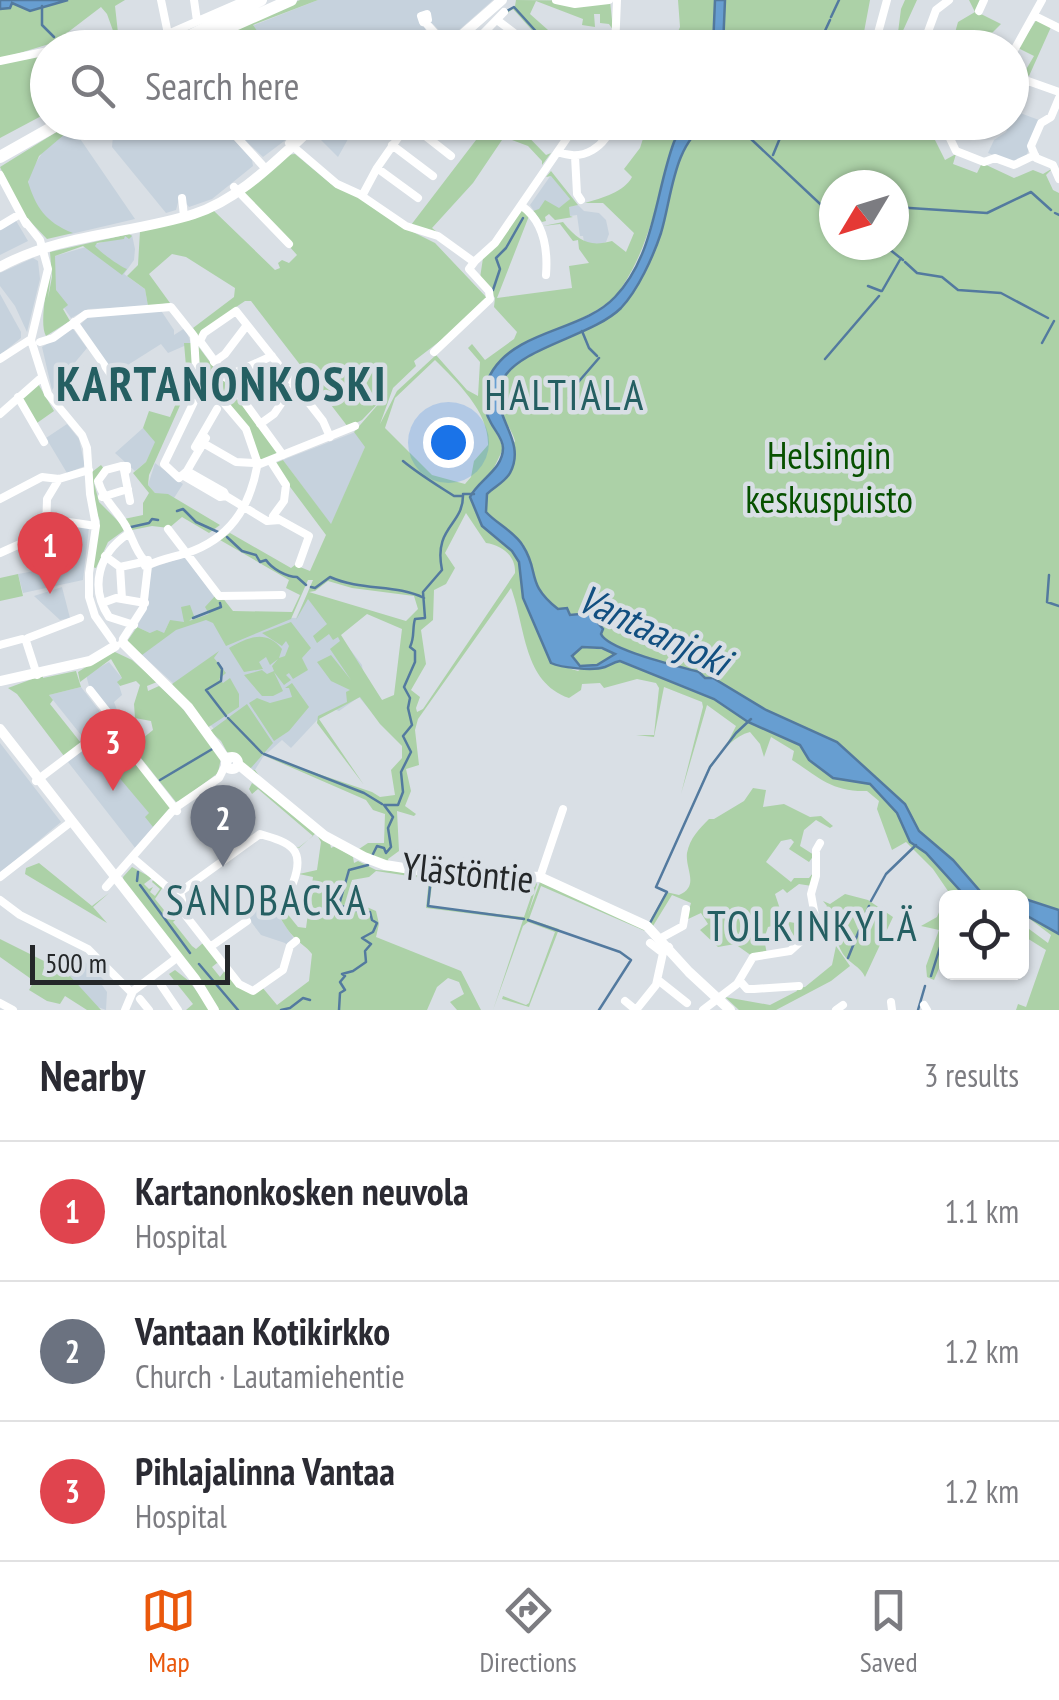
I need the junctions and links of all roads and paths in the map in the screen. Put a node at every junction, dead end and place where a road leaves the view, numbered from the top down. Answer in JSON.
{"nodes":[{"id":1,"x":161,"y":0,"type":"edge"},
{"id":2,"x":194,"y":0,"type":"edge"},
{"id":3,"x":246,"y":0,"type":"edge"},
{"id":4,"x":261,"y":0,"type":"edge"},
{"id":5,"x":291,"y":0,"type":"edge"},
{"id":6,"x":556,"y":0,"type":"edge"},
{"id":7,"x":613,"y":0,"type":"edge"},
{"id":8,"x":887,"y":0,"type":"edge"},
{"id":9,"x":950,"y":0,"type":"edge"},
{"id":10,"x":984,"y":0,"type":"edge"},
{"id":11,"x":1042,"y":0,"type":"edge"},
{"id":12,"x":576,"y":1,"type":"edge"},
{"id":13,"x":233,"y":2,"type":"edge"},
{"id":14,"x":505,"y":4,"type":"edge"},
{"id":15,"x":979,"y":11,"type":"dead end"},
{"id":16,"x":1034,"y":16,"type":"junction"},
{"id":17,"x":497,"y":20,"type":"junction"},
{"id":18,"x":197,"y":21,"type":"junction"},
{"id":19,"x":427,"y":22,"type":"dead end"},
{"id":20,"x":1059,"y":28,"type":"edge"},
{"id":21,"x":166,"y":30,"type":"edge"},
{"id":22,"x":183,"y":30,"type":"edge"},
{"id":23,"x":190,"y":30,"type":"edge"},
{"id":24,"x":224,"y":30,"type":"edge"},
{"id":25,"x":433,"y":30,"type":"edge"},
{"id":26,"x":471,"y":30,"type":"edge"},
{"id":27,"x":486,"y":30,"type":"edge"},
{"id":28,"x":510,"y":30,"type":"edge"},
{"id":29,"x":616,"y":30,"type":"edge"},
{"id":30,"x":879,"y":30,"type":"edge"},
{"id":31,"x":929,"y":30,"type":"edge"},
{"id":32,"x":1026,"y":30,"type":"edge"},
{"id":33,"x":30,"y":55,"type":"edge"},
{"id":34,"x":0,"y":62,"type":"edge"},
{"id":35,"x":1029,"y":80,"type":"edge"},
{"id":36,"x":1059,"y":95,"type":"edge"},
{"id":37,"x":30,"y":131,"type":"edge"},
{"id":38,"x":30,"y":140,"type":"edge"},
{"id":39,"x":239,"y":140,"type":"edge"},
{"id":40,"x":295,"y":140,"type":"edge"},
{"id":41,"x":396,"y":140,"type":"edge"},
{"id":42,"x":431,"y":140,"type":"edge"},
{"id":43,"x":566,"y":140,"type":"edge"},
{"id":44,"x":604,"y":140,"type":"edge"},
{"id":45,"x":951,"y":140,"type":"edge"},
{"id":46,"x":290,"y":144,"type":"junction"},
{"id":47,"x":392,"y":145,"type":"junction"},
{"id":48,"x":0,"y":148,"type":"edge"},
{"id":49,"x":558,"y":152,"type":"junction"},
{"id":50,"x":1035,"y":155,"type":"junction"},
{"id":51,"x":451,"y":156,"type":"dead end"},
{"id":52,"x":575,"y":156,"type":"junction"},
{"id":53,"x":0,"y":157,"type":"edge"},
{"id":54,"x":263,"y":166,"type":"junction"},
{"id":55,"x":377,"y":168,"type":"junction"},
{"id":56,"x":0,"y":175,"type":"edge"},
{"id":57,"x":434,"y":176,"type":"dead end"},
{"id":58,"x":1059,"y":179,"type":"edge"},
{"id":59,"x":235,"y":189,"type":"junction"},
{"id":60,"x":362,"y":196,"type":"junction"},
{"id":61,"x":182,"y":198,"type":"dead end"},
{"id":62,"x":418,"y":198,"type":"dead end"},
{"id":63,"x":581,"y":200,"type":"dead end"},
{"id":64,"x":522,"y":206,"type":"junction"},
{"id":65,"x":184,"y":214,"type":"junction"},
{"id":66,"x":22,"y":218,"type":"junction"},
{"id":67,"x":0,"y":226,"type":"edge"},
{"id":68,"x":289,"y":244,"type":"dead end"},
{"id":69,"x":40,"y":247,"type":"junction"},
{"id":70,"x":0,"y":264,"type":"edge"},
{"id":71,"x":475,"y":266,"type":"junction"},
{"id":72,"x":546,"y":275,"type":"dead end"},
{"id":73,"x":74,"y":322,"type":"junction"},
{"id":74,"x":248,"y":325,"type":"junction"},
{"id":75,"x":36,"y":340,"type":"junction"},
{"id":76,"x":197,"y":341,"type":"junction"},
{"id":77,"x":434,"y":352,"type":"dead end"},
{"id":78,"x":272,"y":356,"type":"junction"},
{"id":79,"x":0,"y":359,"type":"edge"},
{"id":80,"x":214,"y":362,"type":"junction"},
{"id":81,"x":279,"y":373,"type":"junction"},
{"id":82,"x":42,"y":377,"type":"junction"},
{"id":83,"x":225,"y":377,"type":"junction"},
{"id":84,"x":114,"y":380,"type":"dead end"},
{"id":85,"x":204,"y":381,"type":"junction"},
{"id":86,"x":294,"y":384,"type":"junction"},
{"id":87,"x":18,"y":397,"type":"junction"},
{"id":88,"x":242,"y":400,"type":"junction"},
{"id":89,"x":219,"y":405,"type":"junction"},
{"id":90,"x":0,"y":414,"type":"edge"},
{"id":91,"x":260,"y":424,"type":"junction"},
{"id":92,"x":355,"y":426,"type":"dead end"},
{"id":93,"x":330,"y":437,"type":"junction"},
{"id":94,"x":44,"y":442,"type":"dead end"},
{"id":95,"x":202,"y":442,"type":"junction"},
{"id":96,"x":283,"y":456,"type":"junction"},
{"id":97,"x":270,"y":460,"type":"junction"},
{"id":98,"x":257,"y":464,"type":"junction"},
{"id":99,"x":89,"y":470,"type":"junction"},
{"id":100,"x":186,"y":473,"type":"junction"},
{"id":101,"x":60,"y":479,"type":"junction"},
{"id":102,"x":128,"y":489,"type":"junction"},
{"id":103,"x":102,"y":496,"type":"junction"},
{"id":104,"x":0,"y":499,"type":"edge"},
{"id":105,"x":130,"y":501,"type":"dead end"},
{"id":106,"x":245,"y":508,"type":"junction"},
{"id":107,"x":274,"y":519,"type":"junction"},
{"id":108,"x":96,"y":526,"type":"junction"},
{"id":109,"x":168,"y":529,"type":"dead end"},
{"id":110,"x":46,"y":532,"type":"junction"},
{"id":111,"x":128,"y":534,"type":"junction"},
{"id":112,"x":0,"y":553,"type":"edge"},
{"id":113,"x":186,"y":553,"type":"junction"},
{"id":114,"x":105,"y":556,"type":"junction"},
{"id":115,"x":148,"y":563,"type":"junction"},
{"id":116,"x":299,"y":564,"type":"dead end"},
{"id":117,"x":120,"y":567,"type":"junction"},
{"id":118,"x":282,"y":596,"type":"dead end"},
{"id":119,"x":122,"y":599,"type":"junction"},
{"id":120,"x":103,"y":602,"type":"junction"},
{"id":121,"x":144,"y":603,"type":"junction"},
{"id":122,"x":80,"y":618,"type":"dead end"},
{"id":123,"x":133,"y":625,"type":"junction"},
{"id":124,"x":25,"y":639,"type":"junction"},
{"id":125,"x":117,"y":641,"type":"junction"},
{"id":126,"x":0,"y":645,"type":"edge"},
{"id":127,"x":36,"y":674,"type":"junction"},
{"id":128,"x":3,"y":684,"type":"edge"},
{"id":129,"x":90,"y":690,"type":"dead end"},
{"id":130,"x":112,"y":728,"type":"junction"},
{"id":131,"x":0,"y":733,"type":"edge"},
{"id":132,"x":232,"y":764,"type":"junction"},
{"id":133,"x":40,"y":780,"type":"junction"},
{"id":134,"x":176,"y":809,"type":"junction"},
{"id":135,"x":562,"y":810,"type":"dead end"},
{"id":136,"x":224,"y":819,"type":"dead end"},
{"id":137,"x":69,"y":823,"type":"junction"},
{"id":138,"x":820,"y":843,"type":"dead end"},
{"id":139,"x":243,"y":844,"type":"junction"},
{"id":140,"x":134,"y":860,"type":"junction"},
{"id":141,"x":0,"y":877,"type":"edge"},
{"id":142,"x":540,"y":877,"type":"junction"},
{"id":143,"x":114,"y":882,"type":"junction"},
{"id":144,"x":293,"y":883,"type":"dead end"},
{"id":145,"x":180,"y":892,"type":"junction"},
{"id":146,"x":0,"y":900,"type":"edge"},
{"id":147,"x":686,"y":909,"type":"dead end"},
{"id":148,"x":247,"y":921,"type":"dead end"},
{"id":149,"x":296,"y":941,"type":"dead end"},
{"id":150,"x":661,"y":945,"type":"junction"},
{"id":151,"x":210,"y":948,"type":"junction"},
{"id":152,"x":176,"y":959,"type":"junction"},
{"id":153,"x":645,"y":977,"type":"dead end"},
{"id":154,"x":658,"y":981,"type":"junction"},
{"id":155,"x":740,"y":981,"type":"junction"},
{"id":156,"x":162,"y":985,"type":"dead end"},
{"id":157,"x":799,"y":986,"type":"dead end"},
{"id":158,"x":137,"y":994,"type":"junction"},
{"id":159,"x":720,"y":998,"type":"junction"},
{"id":160,"x":625,"y":1001,"type":"dead end"},
{"id":161,"x":0,"y":1002,"type":"edge"},
{"id":162,"x":687,"y":1003,"type":"dead end"},
{"id":163,"x":175,"y":1006,"type":"edge"},
{"id":164,"x":12,"y":1010,"type":"edge"},
{"id":165,"x":127,"y":1010,"type":"edge"},
{"id":166,"x":149,"y":1010,"type":"edge"},
{"id":167,"x":162,"y":1010,"type":"edge"},
{"id":168,"x":214,"y":1010,"type":"edge"},
{"id":169,"x":636,"y":1010,"type":"edge"},
{"id":170,"x":702,"y":1010,"type":"edge"},
{"id":171,"x":730,"y":1010,"type":"edge"}],
"edges":[{"from":1,"to":21,"type":"street"},
{"from":2,"to":18,"type":"street"},
{"from":3,"to":13,"type":"street"},
{"from":4,"to":23,"type":"highway"},
{"from":5,"to":24,"type":"highway"},
{"from":6,"to":12,"type":"street"},
{"from":7,"to":12,"type":"street"},
{"from":7,"to":29,"type":"street"},
{"from":8,"to":30,"type":"street"},
{"from":9,"to":31,"type":"street"},
{"from":10,"to":15,"type":"street"},
{"from":11,"to":16,"type":"street"},
{"from":13,"to":18,"type":"street"},
{"from":14,"to":17,"type":"street"},
{"from":14,"to":26,"type":"main road"},
{"from":16,"to":20,"type":"street"},
{"from":16,"to":32,"type":"street"},
{"from":17,"to":27,"type":"street"},
{"from":17,"to":28,"type":"street"},
{"from":18,"to":22,"type":"street"},
{"from":19,"to":25,"type":"street"},
{"from":33,"to":34,"type":"street"},
{"from":35,"to":36,"type":"street"},
{"from":36,"to":50,"type":"street"},
{"from":37,"to":48,"type":"highway"},
{"from":38,"to":53,"type":"highway"},
{"from":39,"to":54,"type":"street"},
{"from":40,"to":46,"type":"main road"},
{"from":41,"to":47,"type":"street"},
{"from":42,"to":51,"type":"street"},
{"from":43,"to":49,"type":"street"},
{"from":44,"to":52,"type":"street"},
{"from":45,"to":50,"type":"street"},
{"from":46,"to":54,"type":"main road"},
{"from":46,"to":60,"type":"street"},
{"from":47,"to":55,"type":"street"},
{"from":47,"to":57,"type":"street"},
{"from":49,"to":52,"type":"street"},
{"from":49,"to":64,"type":"street"},
{"from":50,"to":58,"type":"street"},
{"from":52,"to":63,"type":"street"},
{"from":54,"to":59,"type":"main road"},
{"from":55,"to":60,"type":"street"},
{"from":55,"to":62,"type":"street"},
{"from":56,"to":66,"type":"street","name":"Ylästöntie"},
{"from":59,"to":65,"type":"main road"},
{"from":59,"to":68,"type":"street"},
{"from":60,"to":71,"type":"street"},
{"from":61,"to":65,"type":"street"},
{"from":64,"to":71,"type":"street"},
{"from":64,"to":72,"type":"street"},
{"from":65,"to":69,"type":"main road"},
{"from":66,"to":67,"type":"street"},
{"from":66,"to":69,"type":"street","name":"Ylästöntie"},
{"from":69,"to":70,"type":"main road"},
{"from":69,"to":75,"type":"street","name":"Ylästöntie"},
{"from":71,"to":77,"type":"street"},
{"from":73,"to":75,"type":"street"},
{"from":73,"to":76,"type":"street"},
{"from":73,"to":84,"type":"street"},
{"from":74,"to":76,"type":"street"},
{"from":74,"to":78,"type":"street"},
{"from":74,"to":80,"type":"street"},
{"from":75,"to":79,"type":"street"},
{"from":75,"to":82,"type":"street","name":"Ylästöntie"},
{"from":76,"to":80,"type":"street"},
{"from":76,"to":85,"type":"street"},
{"from":78,"to":81,"type":"street"},
{"from":78,"to":83,"type":"street"},
{"from":80,"to":83,"type":"street"},
{"from":81,"to":86,"type":"street"},
{"from":81,"to":88,"type":"street"},
{"from":82,"to":87,"type":"street"},
{"from":82,"to":99,"type":"street","name":"Ylästöntie"},
{"from":83,"to":88,"type":"street"},
{"from":85,"to":89,"type":"street"},
{"from":85,"to":100,"type":"street"},
{"from":86,"to":91,"type":"street"},
{"from":86,"to":93,"type":"street"},
{"from":87,"to":90,"type":"street"},
{"from":87,"to":94,"type":"street"},
{"from":88,"to":91,"type":"street"},
{"from":89,"to":95,"type":"street"},
{"from":89,"to":98,"type":"street"},
{"from":91,"to":96,"type":"street"},
{"from":92,"to":93,"type":"street"},
{"from":93,"to":96,"type":"street"},
{"from":95,"to":98,"type":"street"},
{"from":95,"to":100,"type":"street"},
{"from":96,"to":97,"type":"street"},
{"from":97,"to":98,"type":"street"},
{"from":97,"to":107,"type":"street"},
{"from":98,"to":106,"type":"street"},
{"from":99,"to":101,"type":"street"},
{"from":99,"to":108,"type":"street","name":"Ylästöntie"},
{"from":100,"to":106,"type":"street"},
{"from":101,"to":104,"type":"street"},
{"from":101,"to":110,"type":"street"},
{"from":102,"to":103,"type":"street"},
{"from":102,"to":103,"type":"street"},
{"from":102,"to":105,"type":"street"},
{"from":103,"to":111,"type":"street"},
{"from":106,"to":107,"type":"street"},
{"from":106,"to":113,"type":"street"},
{"from":107,"to":116,"type":"street"},
{"from":108,"to":110,"type":"street"},
{"from":108,"to":125,"type":"street","name":"Ylästöntie"},
{"from":109,"to":113,"type":"street"},
{"from":110,"to":112,"type":"street"},
{"from":111,"to":114,"type":"street"},
{"from":111,"to":115,"type":"street"},
{"from":113,"to":115,"type":"street"},
{"from":113,"to":118,"type":"street"},
{"from":114,"to":117,"type":"street"},
{"from":114,"to":120,"type":"street"},
{"from":115,"to":117,"type":"street"},
{"from":115,"to":121,"type":"street"},
{"from":117,"to":119,"type":"street"},
{"from":119,"to":120,"type":"street"},
{"from":119,"to":121,"type":"street"},
{"from":120,"to":123,"type":"street"},
{"from":121,"to":123,"type":"street"},
{"from":122,"to":124,"type":"street"},
{"from":123,"to":125,"type":"street"},
{"from":124,"to":126,"type":"street"},
{"from":124,"to":127,"type":"street"},
{"from":125,"to":127,"type":"main road"},
{"from":125,"to":132,"type":"main road","name":"Ylästöntie"},
{"from":127,"to":128,"type":"main road"},
{"from":129,"to":130,"type":"street"},
{"from":130,"to":133,"type":"street"},
{"from":130,"to":134,"type":"street"},
{"from":131,"to":133,"type":"main road"},
{"from":132,"to":134,"type":"street"},
{"from":132,"to":142,"type":"main road","name":"Ylästöntie"},
{"from":133,"to":137,"type":"main road"},
{"from":134,"to":140,"type":"street"},
{"from":135,"to":142,"type":"street"},
{"from":136,"to":139,"type":"street"},
{"from":137,"to":141,"type":"street"},
{"from":137,"to":143,"type":"main road"},
{"from":138,"to":155,"type":"street"},
{"from":139,"to":144,"type":"street"},
{"from":139,"to":145,"type":"street"},
{"from":140,"to":143,"type":"street"},
{"from":140,"to":145,"type":"street"},
{"from":142,"to":150,"type":"main road","name":"Ylästöntie"},
{"from":143,"to":152,"type":"main road"},
{"from":145,"to":151,"type":"street"},
{"from":146,"to":158,"type":"street"},
{"from":147,"to":150,"type":"street"},
{"from":148,"to":151,"type":"street"},
{"from":149,"to":151,"type":"street"},
{"from":150,"to":154,"type":"street"},
{"from":150,"to":159,"type":"main road","name":"Ylästöntie"},
{"from":152,"to":158,"type":"street"},
{"from":152,"to":168,"type":"main road"},
{"from":153,"to":154,"type":"street"},
{"from":154,"to":162,"type":"street"},
{"from":154,"to":169,"type":"street"},
{"from":155,"to":157,"type":"street"},
{"from":155,"to":159,"type":"street"},
{"from":156,"to":163,"type":"street"},
{"from":158,"to":165,"type":"street"},
{"from":158,"to":166,"type":"street"},
{"from":159,"to":170,"type":"street"},
{"from":159,"to":171,"type":"main road","name":"Ylästöntie"},
{"from":160,"to":169,"type":"street"},
{"from":161,"to":164,"type":"street"},
{"from":163,"to":167,"type":"street"}]}
